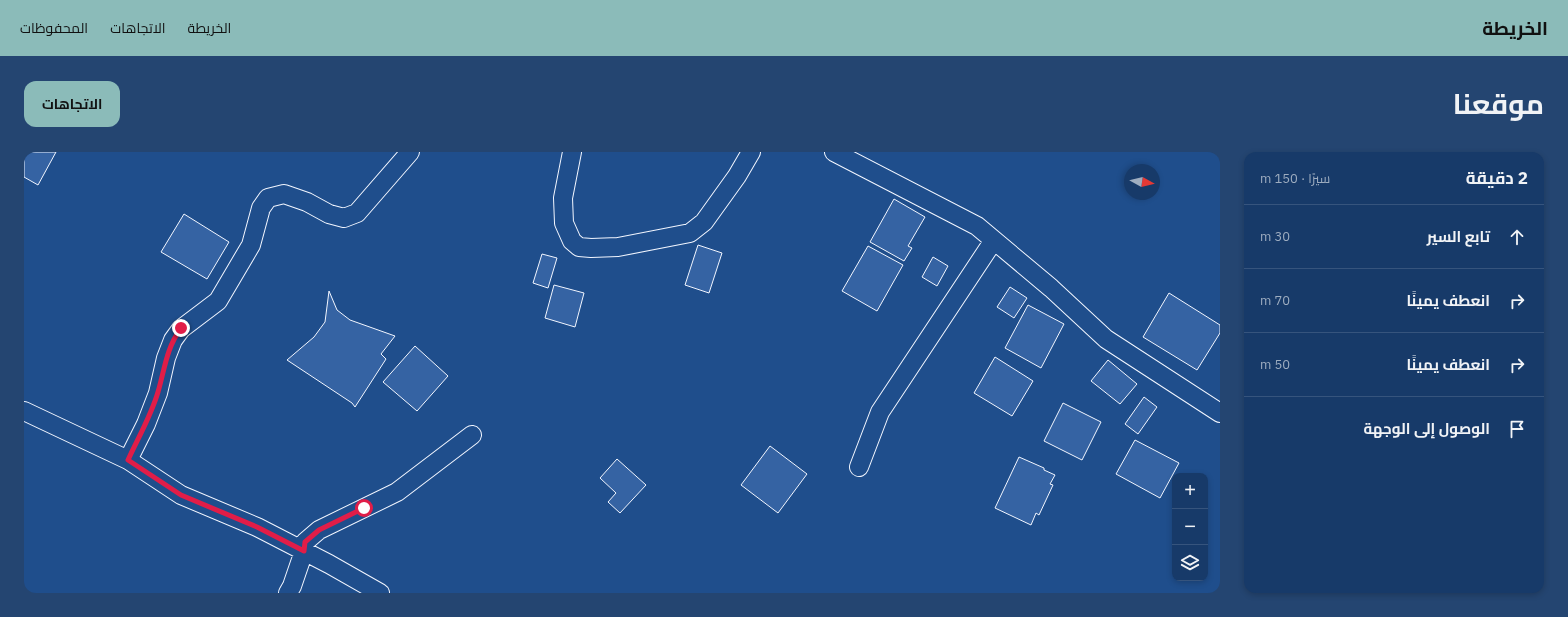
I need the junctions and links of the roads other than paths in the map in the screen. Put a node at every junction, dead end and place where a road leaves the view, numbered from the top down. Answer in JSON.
{"nodes":[{"id":1,"x":410,"y":152,"type":"edge"},
{"id":2,"x":572,"y":152,"type":"edge"},
{"id":3,"x":751,"y":152,"type":"edge"},
{"id":4,"x":834,"y":152,"type":"edge"},
{"id":5,"x":994,"y":240,"type":"junction"},
{"id":6,"x":24,"y":411,"type":"edge"},
{"id":7,"x":1220,"y":413,"type":"edge"},
{"id":8,"x":472,"y":435,"type":"dead end"},
{"id":9,"x":128,"y":460,"type":"junction"},
{"id":10,"x":859,"y":467,"type":"dead end"},
{"id":11,"x":304,"y":551,"type":"junction"},
{"id":12,"x":288,"y":593,"type":"edge"},
{"id":13,"x":380,"y":593,"type":"edge"}],
"edges":[{"from":1,"to":9,"type":"street"},
{"from":2,"to":3,"type":"street"},
{"from":4,"to":5,"type":"street"},
{"from":5,"to":7,"type":"street"},
{"from":5,"to":10,"type":"street"},
{"from":6,"to":9,"type":"street"},
{"from":8,"to":11,"type":"street"},
{"from":9,"to":11,"type":"street"},
{"from":11,"to":12,"type":"street"},
{"from":11,"to":13,"type":"street"}]}
